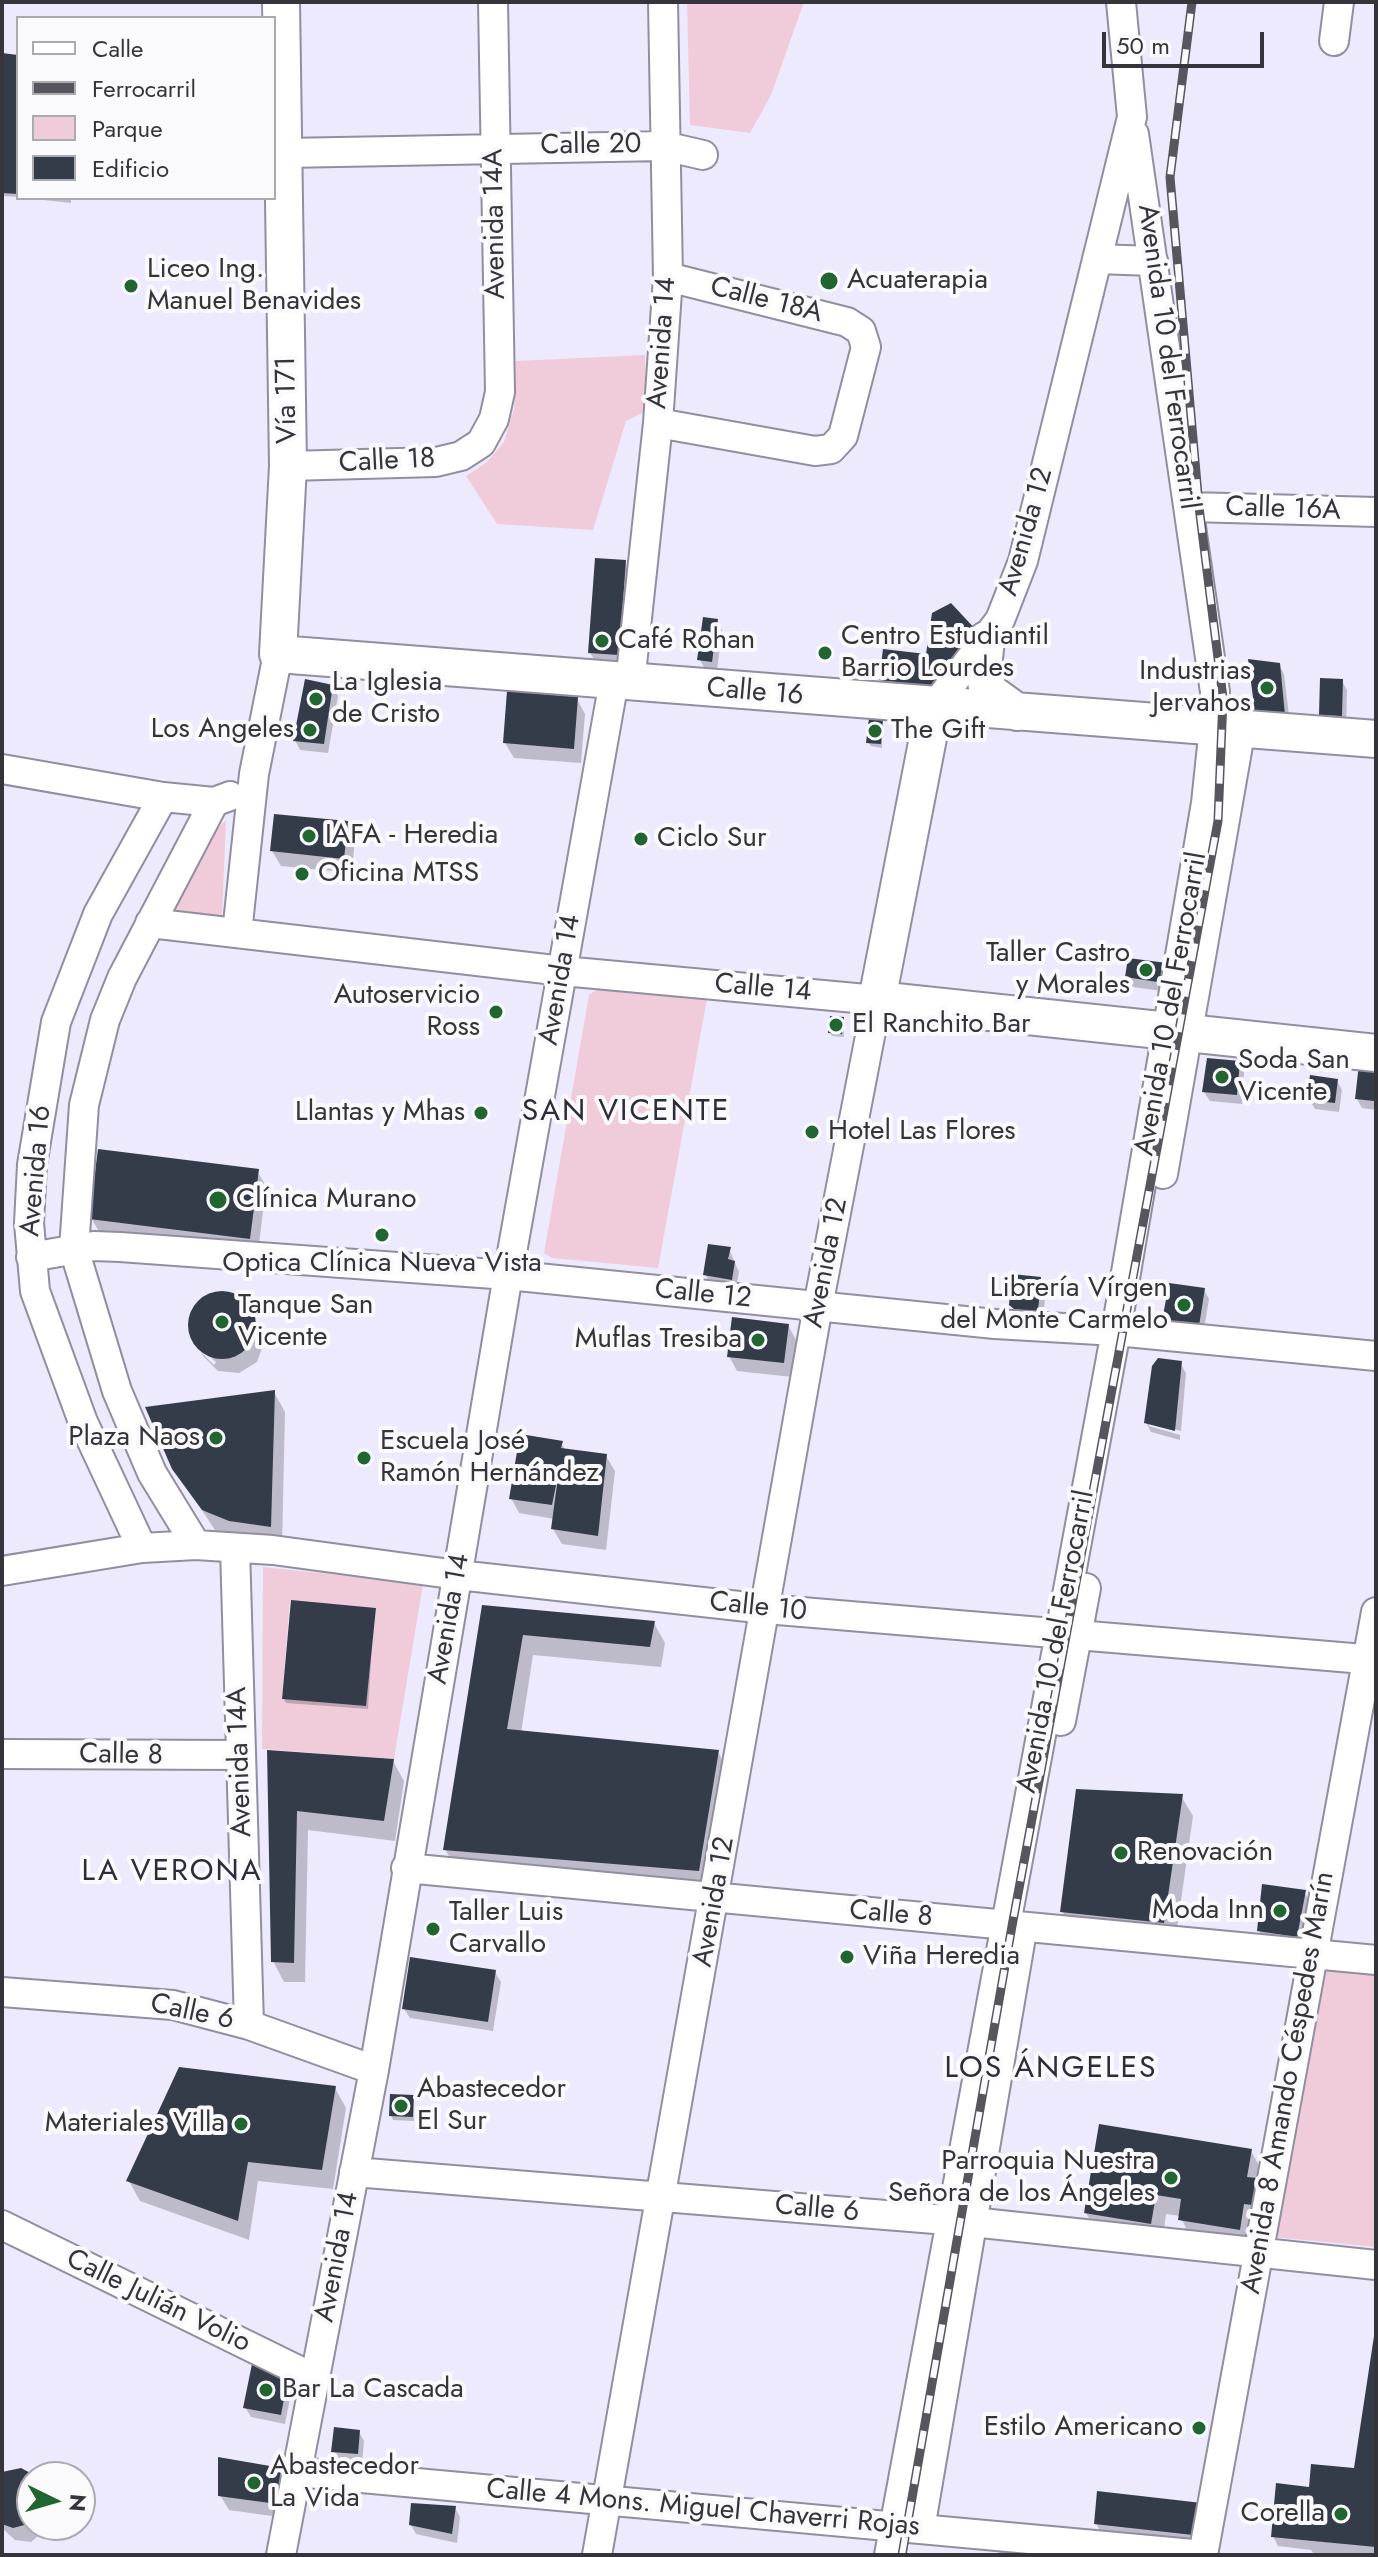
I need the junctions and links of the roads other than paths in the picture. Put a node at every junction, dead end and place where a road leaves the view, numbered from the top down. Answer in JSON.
{"nodes":[{"id":1,"x":281,"y":2,"type":"edge"},
{"id":2,"x":493,"y":2,"type":"edge"},
{"id":3,"x":663,"y":2,"type":"edge"},
{"id":4,"x":1121,"y":2,"type":"edge"},
{"id":5,"x":1339,"y":2,"type":"edge"},
{"id":6,"x":1334,"y":41,"type":"dead end"},
{"id":7,"x":1132,"y":117,"type":"junction"},
{"id":8,"x":664,"y":146,"type":"junction"},
{"id":9,"x":494,"y":147,"type":"junction"},
{"id":10,"x":285,"y":153,"type":"junction"},
{"id":11,"x":703,"y":155,"type":"dead end"},
{"id":12,"x":1097,"y":259,"type":"junction"},
{"id":13,"x":1153,"y":261,"type":"junction"},
{"id":14,"x":668,"y":277,"type":"junction"},
{"id":15,"x":658,"y":423,"type":"junction"},
{"id":16,"x":481,"y":443,"type":"joint"},
{"id":17,"x":288,"y":466,"type":"junction"},
{"id":18,"x":1190,"y":507,"type":"junction"},
{"id":19,"x":1376,"y":512,"type":"edge"},
{"id":20,"x":986,"y":640,"type":"junction"},
{"id":21,"x":278,"y":654,"type":"junction"},
{"id":22,"x":622,"y":682,"type":"junction"},
{"id":23,"x":934,"y":707,"type":"junction"},
{"id":24,"x":1017,"y":712,"type":"junction"},
{"id":25,"x":1223,"y":716,"type":"junction"},
{"id":26,"x":1376,"y":739,"type":"edge"},
{"id":27,"x":2,"y":769,"type":"edge"},
{"id":28,"x":254,"y":774,"type":"junction"},
{"id":29,"x":163,"y":797,"type":"junction"},
{"id":30,"x":214,"y":802,"type":"junction"},
{"id":31,"x":150,"y":923,"type":"junction"},
{"id":32,"x":237,"y":933,"type":"junction"},
{"id":33,"x":563,"y":971,"type":"junction"},
{"id":34,"x":877,"y":1000,"type":"junction"},
{"id":35,"x":1179,"y":1032,"type":"junction"},
{"id":36,"x":1376,"y":1053,"type":"edge"},
{"id":37,"x":74,"y":1249,"type":"junction"},
{"id":38,"x":31,"y":1257,"type":"junction"},
{"id":39,"x":508,"y":1275,"type":"junction"},
{"id":40,"x":818,"y":1306,"type":"junction"},
{"id":41,"x":1125,"y":1332,"type":"junction"},
{"id":42,"x":1376,"y":1356,"type":"edge"},
{"id":43,"x":196,"y":1545,"type":"junction"},
{"id":44,"x":142,"y":1548,"type":"junction"},
{"id":45,"x":235,"y":1548,"type":"junction"},
{"id":46,"x":2,"y":1571,"type":"edge"},
{"id":47,"x":458,"y":1575,"type":"junction"},
{"id":48,"x":766,"y":1609,"type":"junction"},
{"id":49,"x":1376,"y":1612,"type":"edge"},
{"id":50,"x":1068,"y":1634,"type":"junction"},
{"id":51,"x":1371,"y":1659,"type":"edge"},
{"id":52,"x":2,"y":1754,"type":"edge"},
{"id":53,"x":240,"y":1755,"type":"junction"},
{"id":54,"x":406,"y":1868,"type":"junction"},
{"id":55,"x":716,"y":1899,"type":"junction"},
{"id":56,"x":1013,"y":1926,"type":"junction"},
{"id":57,"x":1313,"y":1955,"type":"junction"},
{"id":58,"x":1376,"y":1960,"type":"edge"},
{"id":59,"x":2,"y":1992,"type":"edge"},
{"id":60,"x":249,"y":2025,"type":"junction"},
{"id":61,"x":374,"y":2070,"type":"junction"},
{"id":62,"x":354,"y":2172,"type":"junction"},
{"id":63,"x":663,"y":2197,"type":"junction"},
{"id":64,"x":961,"y":2222,"type":"junction"},
{"id":65,"x":2,"y":2225,"type":"edge"},
{"id":66,"x":1259,"y":2253,"type":"junction"},
{"id":67,"x":1376,"y":2265,"type":"edge"},
{"id":68,"x":314,"y":2378,"type":"junction"},
{"id":69,"x":296,"y":2472,"type":"junction"},
{"id":70,"x":607,"y":2501,"type":"junction"},
{"id":71,"x":907,"y":2528,"type":"junction"},
{"id":72,"x":281,"y":2555,"type":"edge"},
{"id":73,"x":597,"y":2555,"type":"edge"},
{"id":74,"x":889,"y":2555,"type":"edge"},
{"id":75,"x":1203,"y":2555,"type":"edge"}],
"edges":[{"from":1,"to":10,"type":"main road","name":"Vía 171"},
{"from":2,"to":9,"type":"street","name":"Avenida 14A"},
{"from":3,"to":8,"type":"street","name":"Avenida 14"},
{"from":4,"to":7,"type":"street","name":"Avenida 12"},
{"from":5,"to":6,"type":"street"},
{"from":7,"to":12,"type":"street","name":"Avenida 12"},
{"from":7,"to":13,"type":"street","name":"Avenida 10 del Ferrocarril"},
{"from":8,"to":9,"type":"street","name":"Calle 20"},
{"from":8,"to":11,"type":"street","name":"Calle 20"},
{"from":8,"to":14,"type":"street","name":"Avenida 14"},
{"from":9,"to":10,"type":"street","name":"Calle 20"},
{"from":9,"to":16,"type":"street","name":"Avenida 14A"},
{"from":10,"to":17,"type":"main road","name":"Vía 171"},
{"from":12,"to":13,"type":"street"},
{"from":12,"to":20,"type":"street","name":"Avenida 12"},
{"from":13,"to":18,"type":"street","name":"Avenida 10 del Ferrocarril"},
{"from":14,"to":15,"type":"street","name":"Avenida 14"},
{"from":14,"to":15,"type":"street","name":"Calle 18A"},
{"from":15,"to":22,"type":"street","name":"Avenida 14"},
{"from":16,"to":17,"type":"street","name":"Calle 18"},
{"from":17,"to":21,"type":"main road","name":"Vía 171"},
{"from":18,"to":19,"type":"street","name":"Calle 16A"},
{"from":18,"to":25,"type":"street","name":"Avenida 10 del Ferrocarril"},
{"from":20,"to":23,"type":"street","name":"Avenida 12"},
{"from":20,"to":24,"type":"main road"},
{"from":21,"to":22,"type":"main road","name":"Calle 16"},
{"from":21,"to":28,"type":"street"},
{"from":22,"to":23,"type":"main road","name":"Calle 16"},
{"from":22,"to":33,"type":"street","name":"Avenida 14"},
{"from":23,"to":24,"type":"main road","name":"Calle 16"},
{"from":23,"to":34,"type":"main road","name":"Avenida 12"},
{"from":24,"to":25,"type":"main road","name":"Calle 16"},
{"from":25,"to":26,"type":"main road","name":"Calle 16"},
{"from":25,"to":35,"type":"street","name":"Avenida 10 del Ferrocarril"},
{"from":27,"to":29,"type":"street"},
{"from":28,"to":30,"type":"street"},
{"from":28,"to":32,"type":"street"},
{"from":29,"to":30,"type":"street"},
{"from":29,"to":38,"type":"street","name":"Avenida 16"},
{"from":30,"to":31,"type":"street","name":"Avenida 16"},
{"from":31,"to":32,"type":"street","name":"Calle 14"},
{"from":31,"to":37,"type":"street","name":"Avenida 16"},
{"from":32,"to":33,"type":"street","name":"Calle 14"},
{"from":33,"to":34,"type":"street","name":"Calle 14"},
{"from":33,"to":39,"type":"street","name":"Avenida 14"},
{"from":34,"to":35,"type":"main road","name":"Calle 14"},
{"from":34,"to":40,"type":"street","name":"Avenida 12"},
{"from":35,"to":36,"type":"main road","name":"Calle 14"},
{"from":35,"to":41,"type":"street","name":"Avenida 10 del Ferrocarril"},
{"from":37,"to":38,"type":"street","name":"Calle 12"},
{"from":37,"to":39,"type":"street","name":"Calle 12"},
{"from":37,"to":43,"type":"street","name":"Avenida 16"},
{"from":38,"to":44,"type":"street","name":"Avenida 16"},
{"from":39,"to":40,"type":"street","name":"Calle 12"},
{"from":39,"to":47,"type":"street","name":"Avenida 14"},
{"from":40,"to":41,"type":"street","name":"Calle 12"},
{"from":40,"to":48,"type":"street","name":"Avenida 12"},
{"from":41,"to":42,"type":"street","name":"Calle 12"},
{"from":41,"to":50,"type":"street","name":"Avenida 10 del Ferrocarril"},
{"from":43,"to":44,"type":"street","name":"Calle 10"},
{"from":43,"to":45,"type":"street","name":"Calle 10"},
{"from":44,"to":46,"type":"street","name":"Calle 10"},
{"from":45,"to":47,"type":"street","name":"Calle 10"},
{"from":45,"to":53,"type":"street","name":"Avenida 14A"},
{"from":47,"to":48,"type":"street","name":"Calle 10"},
{"from":47,"to":54,"type":"street","name":"Avenida 14"},
{"from":48,"to":50,"type":"street","name":"Calle 10"},
{"from":48,"to":55,"type":"street","name":"Avenida 12"},
{"from":49,"to":51,"type":"street","name":"Avenida 8 Amando Céspedes Marín"},
{"from":50,"to":51,"type":"street","name":"Calle 10"},
{"from":50,"to":56,"type":"street","name":"Avenida 10 del Ferrocarril"},
{"from":51,"to":57,"type":"street","name":"Avenida 8 Amando Céspedes Marín"},
{"from":52,"to":53,"type":"street","name":"Calle 8"},
{"from":53,"to":60,"type":"street","name":"Avenida 14A"},
{"from":54,"to":55,"type":"street","name":"Calle 8"},
{"from":54,"to":61,"type":"street","name":"Avenida 14"},
{"from":55,"to":56,"type":"street","name":"Calle 8"},
{"from":55,"to":63,"type":"street","name":"Avenida 12"},
{"from":56,"to":57,"type":"street","name":"Calle 8"},
{"from":56,"to":64,"type":"street","name":"Avenida 10 del Ferrocarril"},
{"from":57,"to":58,"type":"street","name":"Calle 8"},
{"from":57,"to":66,"type":"street","name":"Avenida 8 Amando Céspedes Marín"},
{"from":59,"to":60,"type":"street","name":"Calle 6"},
{"from":60,"to":61,"type":"street","name":"Calle 6"},
{"from":61,"to":62,"type":"street","name":"Avenida 14"},
{"from":62,"to":63,"type":"street","name":"Calle 6"},
{"from":62,"to":68,"type":"street","name":"Avenida 14"},
{"from":63,"to":64,"type":"street","name":"Calle 6"},
{"from":63,"to":70,"type":"street","name":"Avenida 12"},
{"from":64,"to":66,"type":"street","name":"Calle 6"},
{"from":64,"to":71,"type":"street","name":"Avenida 10 del Ferrocarril"},
{"from":65,"to":68,"type":"street","name":"Calle Julián Volio"},
{"from":66,"to":67,"type":"street","name":"Calle 6"},
{"from":66,"to":75,"type":"street","name":"Avenida 8 Amando Céspedes Marín"},
{"from":68,"to":69,"type":"street","name":"Avenida 14"},
{"from":69,"to":70,"type":"street","name":"Calle 4 Mons. Miguel Chaverri Rojas"},
{"from":69,"to":72,"type":"street","name":"Avenida 14"},
{"from":70,"to":71,"type":"street","name":"Calle 4 Mons. Miguel Chaverri Rojas"},
{"from":70,"to":73,"type":"street","name":"Avenida 12"},
{"from":71,"to":74,"type":"street","name":"Avenida 10 del Ferrocarril"},
{"from":71,"to":75,"type":"street","name":"Calle 4 Mons. Miguel Chaverri Rojas"}]}
